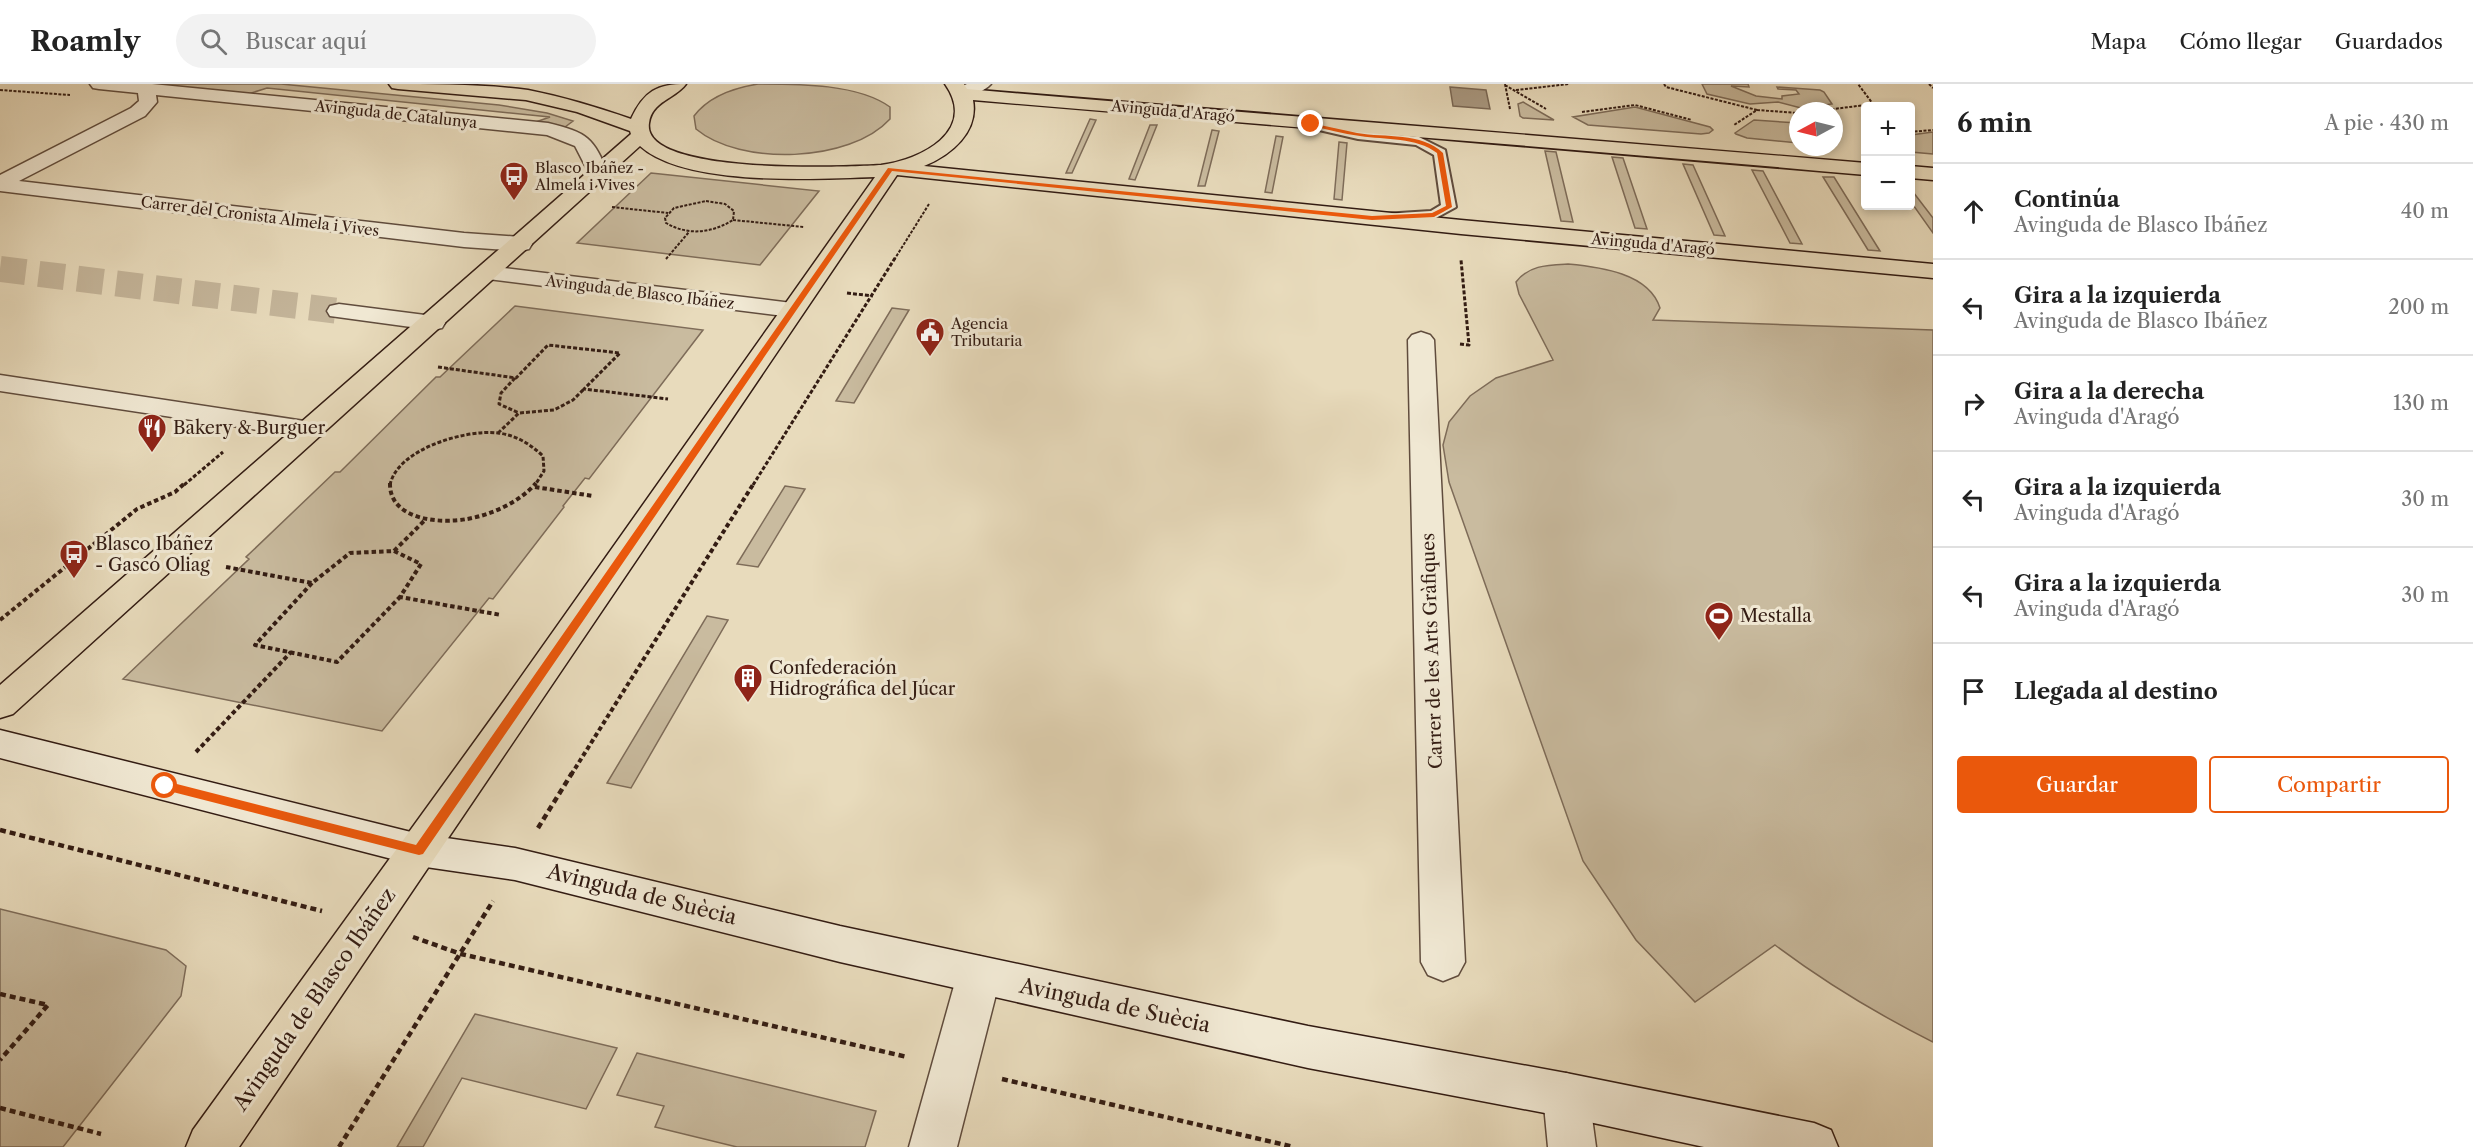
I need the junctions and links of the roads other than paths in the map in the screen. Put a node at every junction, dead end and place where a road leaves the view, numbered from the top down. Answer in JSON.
{"nodes":[{"id":1,"x":99,"y":84,"type":"edge"},
{"id":2,"x":398,"y":84,"type":"edge"},
{"id":3,"x":677,"y":84,"type":"edge"},
{"id":4,"x":982,"y":84,"type":"edge"},
{"id":5,"x":147,"y":89,"type":"junction"},
{"id":6,"x":960,"y":90,"type":"edge"},
{"id":7,"x":1311,"y":124,"type":"junction"},
{"id":8,"x":639,"y":131,"type":"junction"},
{"id":9,"x":892,"y":169,"type":"junction"},
{"id":10,"x":1861,"y":169,"type":"edge"},
{"id":11,"x":1915,"y":172,"type":"edge"},
{"id":12,"x":1933,"y":174,"type":"edge"},
{"id":13,"x":599,"y":175,"type":"junction"},
{"id":14,"x":0,"y":184,"type":"edge"},
{"id":15,"x":1372,"y":218,"type":"junction"},
{"id":16,"x":521,"y":244,"type":"junction"},
{"id":17,"x":1933,"y":271,"type":"edge"},
{"id":18,"x":488,"y":273,"type":"junction"},
{"id":19,"x":792,"y":310,"type":"junction"},
{"id":20,"x":339,"y":311,"type":"tunnel mouth"},
{"id":21,"x":433,"y":323,"type":"junction"},
{"id":22,"x":1421,"y":340,"type":"road end"},
{"id":23,"x":0,"y":383,"type":"edge"},
{"id":24,"x":311,"y":430,"type":"junction"},
{"id":25,"x":0,"y":705,"type":"edge"},
{"id":26,"x":0,"y":744,"type":"edge"},
{"id":27,"x":419,"y":850,"type":"junction"},
{"id":28,"x":1443,"y":962,"type":"dead end"},
{"id":29,"x":979,"y":975,"type":"junction"},
{"id":30,"x":1566,"y":1095,"type":"junction"},
{"id":31,"x":210,"y":1147,"type":"edge"},
{"id":32,"x":933,"y":1147,"type":"edge"},
{"id":33,"x":1572,"y":1147,"type":"edge"},
{"id":34,"x":1814,"y":1147,"type":"edge"}],
"edges":[{"from":1,"to":5,"type":"street","name":"Avinguda de Catalunya"},
{"from":2,"to":8,"type":"main road","name":"Avinguda de Catalunya"},
{"from":3,"to":8,"type":"main road"},
{"from":4,"to":6,"type":"street"},
{"from":5,"to":13,"type":"street","name":"Avinguda de Catalunya"},
{"from":5,"to":14,"type":"street"},
{"from":6,"to":7,"type":"main road","name":"Avinguda d'Aragó"},
{"from":6,"to":9,"type":"main road"},
{"from":7,"to":10,"type":"main road","name":"Avinguda d'Aragó"},
{"from":7,"to":15,"type":"lane","name":"Avinguda d'Aragó"},
{"from":8,"to":9,"type":"main road","name":"Avinguda de Catalunya"},
{"from":8,"to":13,"type":"main road"},
{"from":9,"to":15,"type":"main road","name":"Avinguda d'Aragó"},
{"from":9,"to":19,"type":"main road","name":"Avinguda de Blasco Ibáñez"},
{"from":11,"to":12,"type":"main road"},
{"from":13,"to":16,"type":"main road"},
{"from":14,"to":16,"type":"street","name":"Carrer del Cronista Almela i Vives"},
{"from":15,"to":17,"type":"main road","name":"Avinguda d'Aragó"},
{"from":16,"to":18,"type":"main road"},
{"from":18,"to":19,"type":"street","name":"Avinguda de Blasco Ibáñez"},
{"from":18,"to":21,"type":"main road"},
{"from":19,"to":27,"type":"main road","name":"Avinguda de Blasco Ibáñez"},
{"from":20,"to":21,"type":"street"},
{"from":21,"to":24,"type":"main road"},
{"from":22,"to":28,"type":"street","name":"Carrer de les Arts Gràfiques"},
{"from":23,"to":24,"type":"street"},
{"from":24,"to":25,"type":"main road"},
{"from":26,"to":27,"type":"street"},
{"from":27,"to":29,"type":"street","name":"Avinguda de Suècia"},
{"from":27,"to":31,"type":"main road","name":"Avinguda de Blasco Ibáñez"},
{"from":29,"to":30,"type":"street","name":"Avinguda de Suècia"},
{"from":29,"to":32,"type":"street"},
{"from":30,"to":33,"type":"street"},
{"from":30,"to":34,"type":"street","name":"Avinguda de Suècia"}]}
